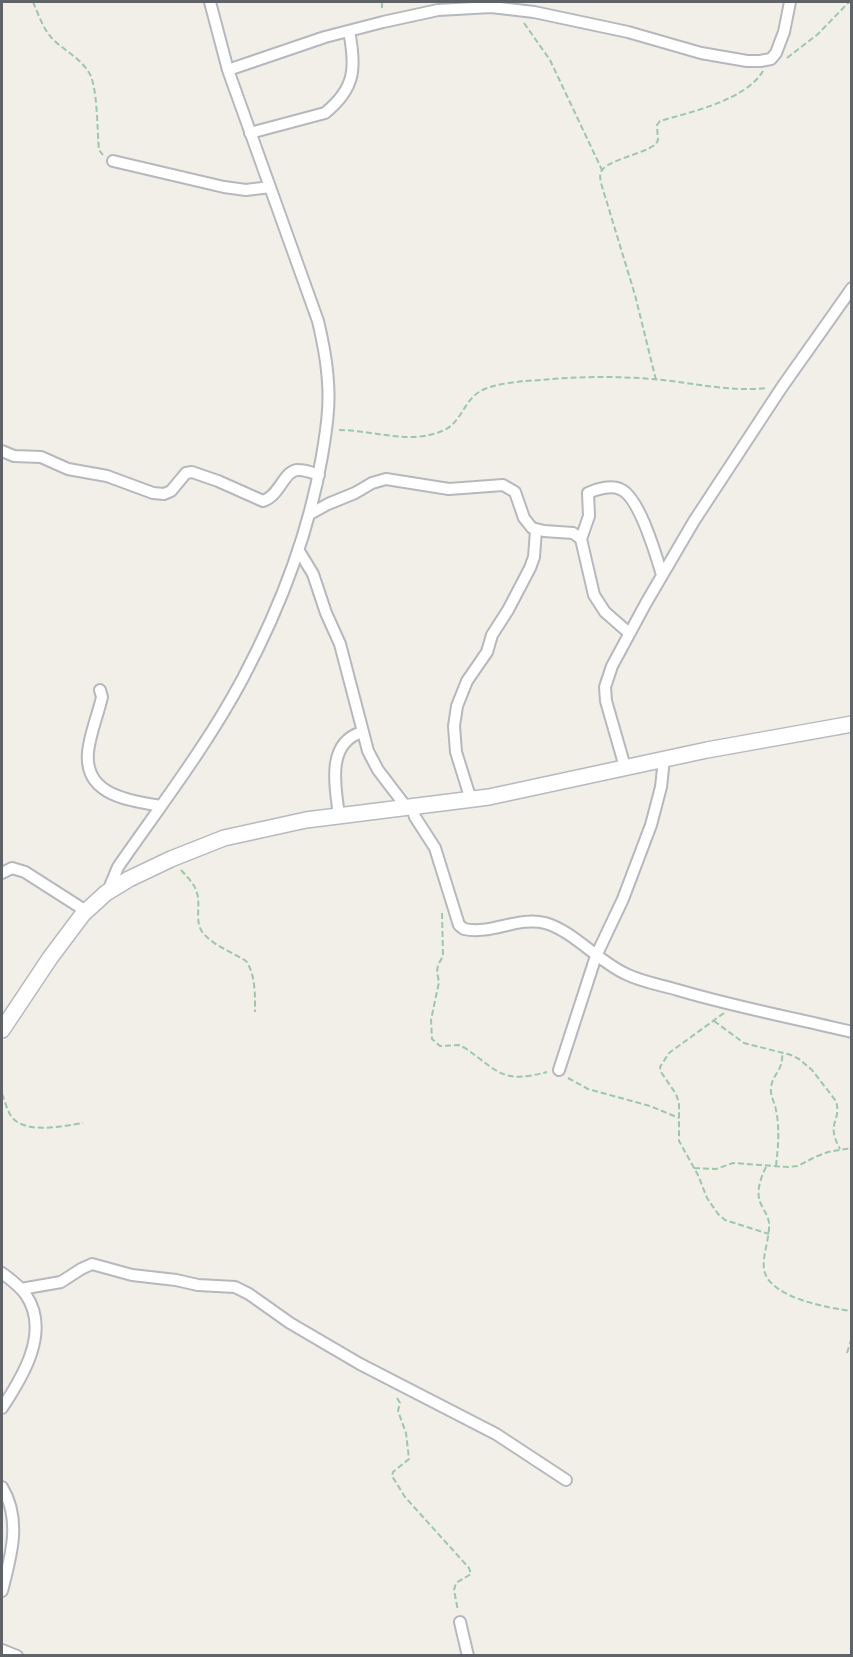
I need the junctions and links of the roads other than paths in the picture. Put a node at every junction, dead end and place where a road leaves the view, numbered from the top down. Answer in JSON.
{"nodes":[{"id":1,"x":210,"y":2,"type":"edge"},
{"id":2,"x":790,"y":2,"type":"edge"},
{"id":3,"x":349,"y":31,"type":"junction"},
{"id":4,"x":228,"y":70,"type":"junction"},
{"id":5,"x":250,"y":133,"type":"junction"},
{"id":6,"x":113,"y":161,"type":"road end"},
{"id":7,"x":270,"y":187,"type":"junction"},
{"id":8,"x":852,"y":288,"type":"edge"},
{"id":9,"x":2,"y":452,"type":"edge"},
{"id":10,"x":319,"y":475,"type":"junction"},
{"id":11,"x":310,"y":514,"type":"junction"},
{"id":12,"x":536,"y":530,"type":"junction"},
{"id":13,"x":581,"y":539,"type":"junction"},
{"id":14,"x":298,"y":551,"type":"junction"},
{"id":15,"x":662,"y":575,"type":"junction"},
{"id":16,"x":630,"y":633,"type":"junction"},
{"id":17,"x":100,"y":690,"type":"dead end"},
{"id":18,"x":852,"y":724,"type":"edge"},
{"id":19,"x":362,"y":732,"type":"junction"},
{"id":20,"x":664,"y":759,"type":"junction"},
{"id":21,"x":626,"y":766,"type":"junction"},
{"id":22,"x":471,"y":800,"type":"junction"},
{"id":23,"x":162,"y":806,"type":"junction"},
{"id":24,"x":410,"y":807,"type":"junction"},
{"id":25,"x":339,"y":815,"type":"junction"},
{"id":26,"x":2,"y":873,"type":"edge"},
{"id":27,"x":108,"y":891,"type":"junction"},
{"id":28,"x":87,"y":911,"type":"junction"},
{"id":29,"x":596,"y":956,"type":"junction"},
{"id":30,"x":2,"y":1030,"type":"edge"},
{"id":31,"x":852,"y":1032,"type":"edge"},
{"id":32,"x":559,"y":1070,"type":"road end"},
{"id":33,"x":2,"y":1273,"type":"edge"},
{"id":34,"x":21,"y":1289,"type":"junction"},
{"id":35,"x":2,"y":1408,"type":"edge"},
{"id":36,"x":566,"y":1480,"type":"dead end"},
{"id":37,"x":2,"y":1487,"type":"edge"},
{"id":38,"x":2,"y":1591,"type":"edge"},
{"id":39,"x":460,"y":1622,"type":"road end"},
{"id":40,"x":2,"y":1650,"type":"edge"},
{"id":41,"x":17,"y":1656,"type":"edge"},
{"id":42,"x":468,"y":1656,"type":"edge"}],
"edges":[{"from":1,"to":4,"type":"street"},
{"from":2,"to":3,"type":"street"},
{"from":3,"to":4,"type":"street"},
{"from":3,"to":5,"type":"street"},
{"from":4,"to":5,"type":"street"},
{"from":5,"to":7,"type":"street"},
{"from":6,"to":7,"type":"street"},
{"from":7,"to":10,"type":"street"},
{"from":8,"to":15,"type":"street"},
{"from":9,"to":10,"type":"street"},
{"from":10,"to":11,"type":"street"},
{"from":11,"to":12,"type":"street"},
{"from":11,"to":14,"type":"street"},
{"from":12,"to":13,"type":"street"},
{"from":12,"to":22,"type":"street"},
{"from":13,"to":15,"type":"street"},
{"from":13,"to":16,"type":"street"},
{"from":14,"to":19,"type":"street"},
{"from":14,"to":23,"type":"street"},
{"from":15,"to":16,"type":"street"},
{"from":16,"to":21,"type":"street"},
{"from":17,"to":23,"type":"street"},
{"from":18,"to":20,"type":"street"},
{"from":19,"to":24,"type":"street"},
{"from":19,"to":25,"type":"street"},
{"from":20,"to":21,"type":"street"},
{"from":20,"to":29,"type":"street"},
{"from":21,"to":22,"type":"street"},
{"from":22,"to":24,"type":"street"},
{"from":23,"to":27,"type":"street"},
{"from":24,"to":25,"type":"street"},
{"from":24,"to":29,"type":"street"},
{"from":25,"to":27,"type":"street"},
{"from":26,"to":28,"type":"street"},
{"from":27,"to":28,"type":"street"},
{"from":28,"to":30,"type":"street"},
{"from":29,"to":31,"type":"street"},
{"from":29,"to":32,"type":"street"},
{"from":33,"to":34,"type":"street"},
{"from":34,"to":35,"type":"street"},
{"from":34,"to":36,"type":"street"},
{"from":37,"to":38,"type":"street"},
{"from":39,"to":42,"type":"street"},
{"from":40,"to":41,"type":"street"}]}
